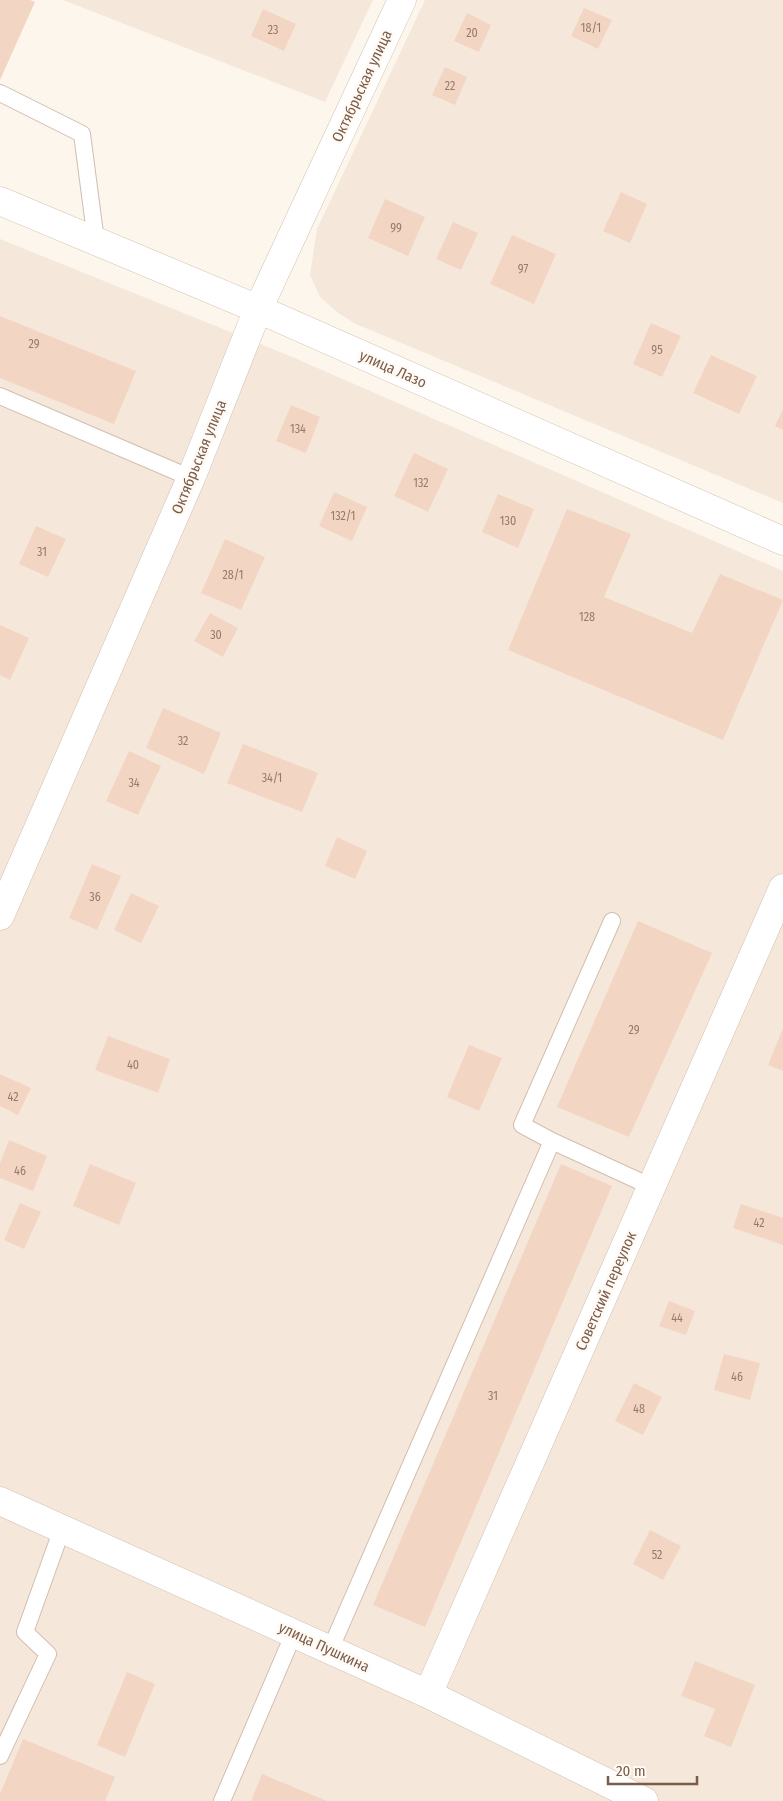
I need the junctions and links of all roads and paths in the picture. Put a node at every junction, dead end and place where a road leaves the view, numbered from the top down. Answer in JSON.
{"nodes":[{"id":1,"x":402,"y":0,"type":"edge"},
{"id":2,"x":0,"y":92,"type":"edge"},
{"id":3,"x":0,"y":201,"type":"edge"},
{"id":4,"x":96,"y":241,"type":"junction"},
{"id":5,"x":258,"y":309,"type":"junction"},
{"id":6,"x":0,"y":396,"type":"edge"},
{"id":7,"x":191,"y":478,"type":"junction"},
{"id":8,"x":783,"y":541,"type":"edge"},
{"id":9,"x":783,"y":888,"type":"edge"},
{"id":10,"x":0,"y":916,"type":"edge"},
{"id":11,"x":612,"y":921,"type":"dead end"},
{"id":12,"x":552,"y":1141,"type":"junction"},
{"id":13,"x":652,"y":1186,"type":"junction"},
{"id":14,"x":0,"y":1500,"type":"edge"},
{"id":15,"x":62,"y":1529,"type":"junction"},
{"id":16,"x":294,"y":1633,"type":"junction"},
{"id":17,"x":330,"y":1650,"type":"junction"},
{"id":18,"x":428,"y":1694,"type":"junction"},
{"id":19,"x":0,"y":1756,"type":"edge"},
{"id":20,"x":222,"y":1801,"type":"edge"},
{"id":21,"x":644,"y":1801,"type":"edge"}],
"edges":[{"from":1,"to":5,"type":"street","name":"Октябрьская улица"},
{"from":2,"to":4,"type":"lane"},
{"from":3,"to":4,"type":"street","name":"улица Лазо"},
{"from":4,"to":5,"type":"street","name":"улица Лазо"},
{"from":5,"to":7,"type":"street","name":"Октябрьская улица"},
{"from":5,"to":8,"type":"street","name":"улица Лазо"},
{"from":6,"to":7,"type":"lane"},
{"from":7,"to":10,"type":"street","name":"Октябрьская улица"},
{"from":9,"to":13,"type":"street","name":"Советский переулок"},
{"from":11,"to":12,"type":"lane"},
{"from":12,"to":13,"type":"lane"},
{"from":12,"to":17,"type":"lane"},
{"from":13,"to":18,"type":"street","name":"Советский переулок"},
{"from":14,"to":15,"type":"street","name":"улица Пушкина"},
{"from":15,"to":16,"type":"street","name":"улица Пушкина"},
{"from":15,"to":19,"type":"lane"},
{"from":16,"to":17,"type":"street","name":"улица Пушкина"},
{"from":16,"to":20,"type":"lane"},
{"from":17,"to":18,"type":"street","name":"улица Пушкина"},
{"from":18,"to":21,"type":"street","name":"улица Пушкина"}]}
